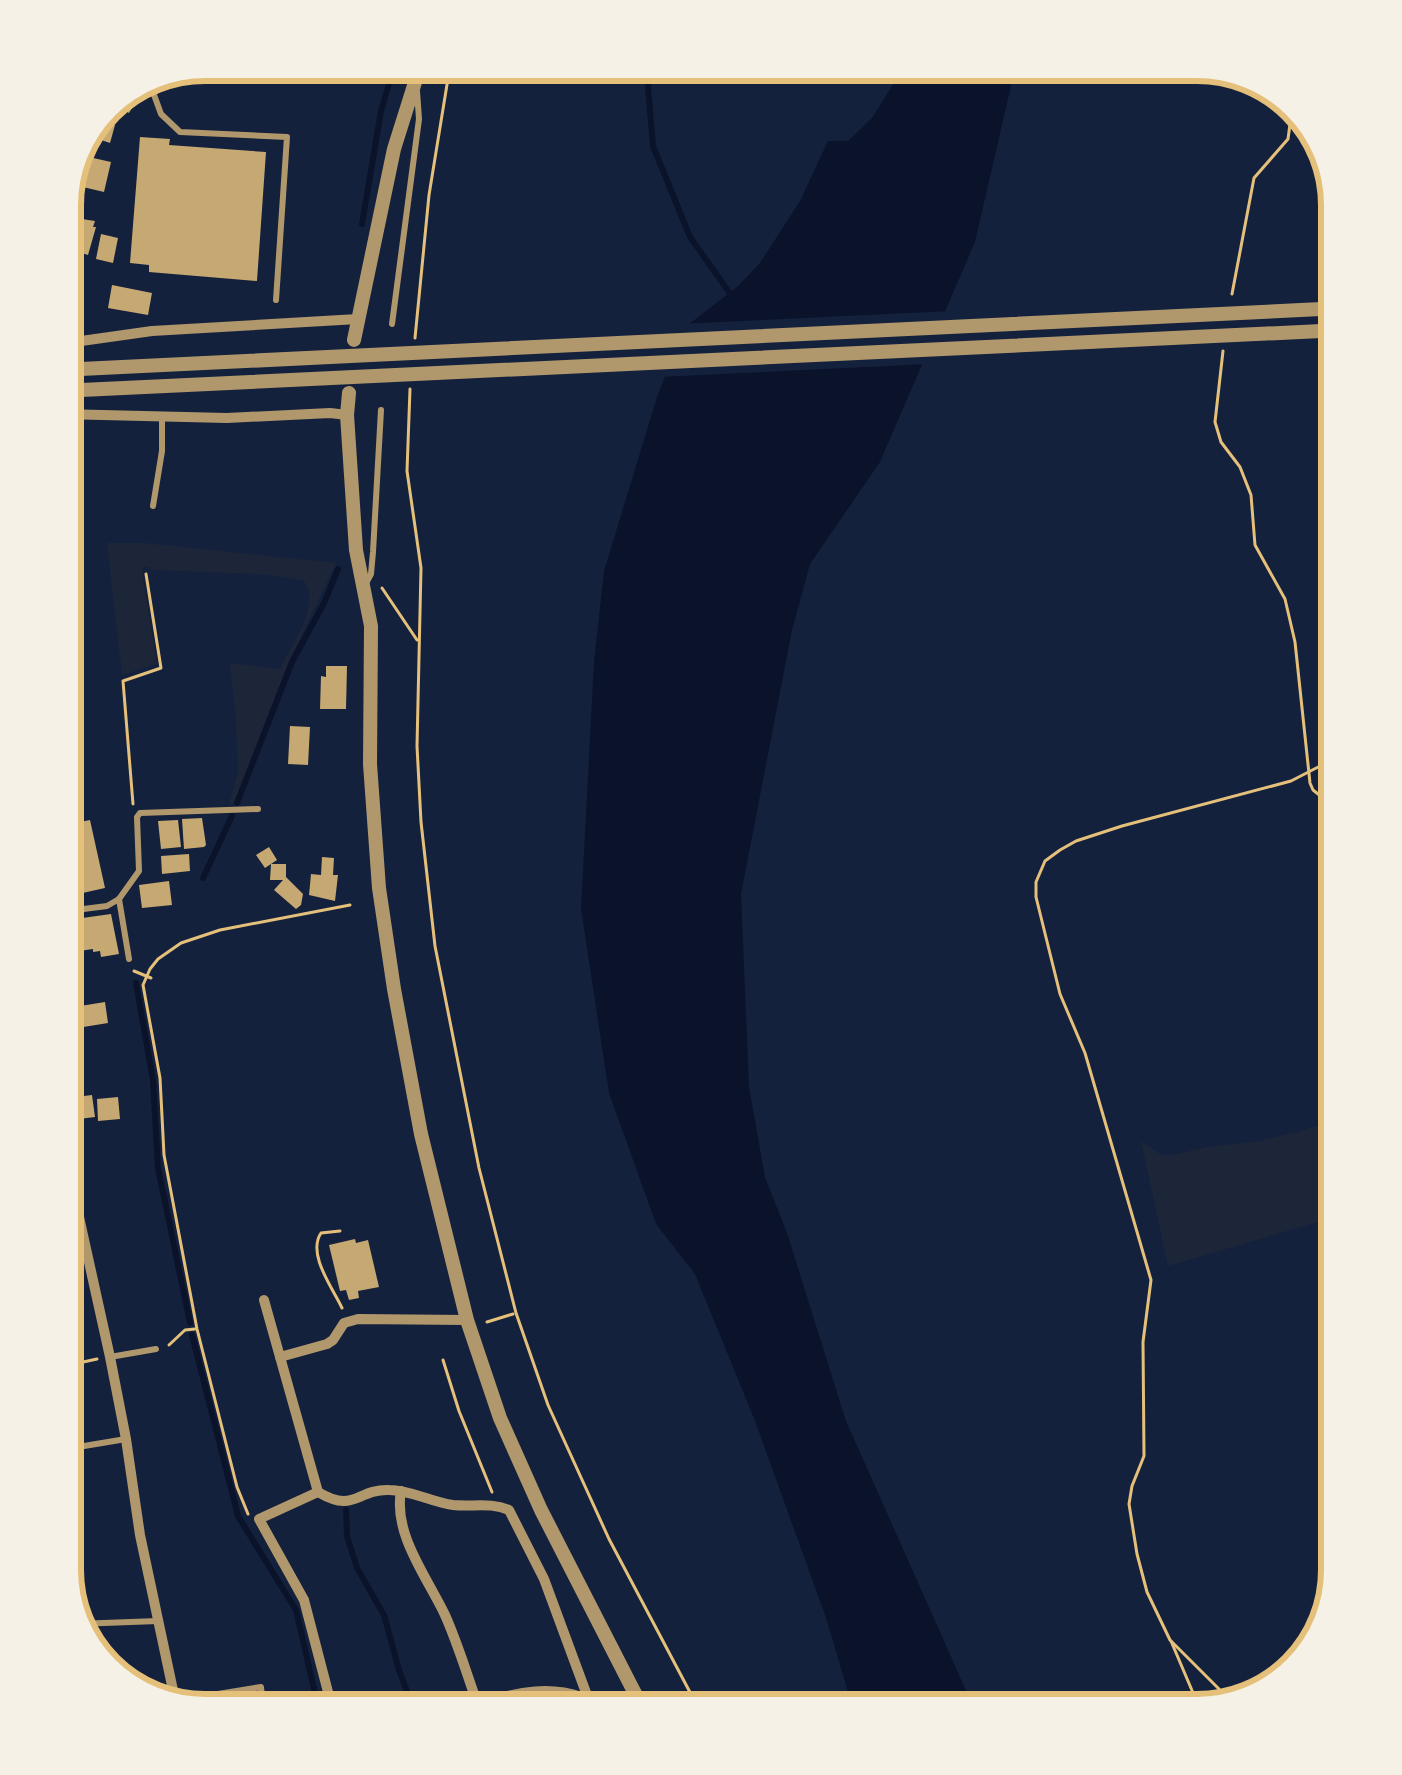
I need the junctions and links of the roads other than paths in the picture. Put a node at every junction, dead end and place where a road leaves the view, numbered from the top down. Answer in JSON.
{"nodes":[{"id":1,"x":416,"y":82,"type":"joint"},
{"id":2,"x":153,"y":93,"type":"edge"},
{"id":3,"x":276,"y":300,"type":"dead end"},
{"id":4,"x":1321,"y":309,"type":"edge"},
{"id":5,"x":358,"y":319,"type":"junction"},
{"id":6,"x":392,"y":324,"type":"dead end"},
{"id":7,"x":1321,"y":331,"type":"edge"},
{"id":8,"x":354,"y":340,"type":"dead end"},
{"id":9,"x":81,"y":341,"type":"edge"},
{"id":10,"x":81,"y":369,"type":"edge"},
{"id":11,"x":81,"y":390,"type":"edge"},
{"id":12,"x":350,"y":393,"type":"dead end"},
{"id":13,"x":381,"y":410,"type":"dead end"},
{"id":14,"x":81,"y":415,"type":"edge"},
{"id":15,"x":347,"y":415,"type":"junction"},
{"id":16,"x":162,"y":416,"type":"junction"},
{"id":17,"x":153,"y":506,"type":"dead end"},
{"id":18,"x":367,"y":581,"type":"junction"},
{"id":19,"x":258,"y":809,"type":"dead end"},
{"id":20,"x":119,"y":899,"type":"junction"},
{"id":21,"x":81,"y":909,"type":"edge"},
{"id":22,"x":129,"y":958,"type":"road end"},
{"id":23,"x":81,"y":1241,"type":"edge"},
{"id":24,"x":264,"y":1300,"type":"dead end"},
{"id":25,"x":473,"y":1322,"type":"junction"},
{"id":26,"x":155,"y":1349,"type":"road end"},
{"id":27,"x":110,"y":1357,"type":"junction"},
{"id":28,"x":280,"y":1357,"type":"junction"},
{"id":29,"x":126,"y":1439,"type":"junction"},
{"id":30,"x":81,"y":1446,"type":"edge"},
{"id":31,"x":400,"y":1491,"type":"junction"},
{"id":32,"x":318,"y":1492,"type":"junction"},
{"id":33,"x":158,"y":1621,"type":"junction"},
{"id":34,"x":93,"y":1623,"type":"edge"},
{"id":35,"x":173,"y":1690,"type":"edge"},
{"id":36,"x":536,"y":1691,"type":"joint"},
{"id":37,"x":228,"y":1694,"type":"edge"},
{"id":38,"x":262,"y":1694,"type":"edge"},
{"id":39,"x":329,"y":1694,"type":"edge"},
{"id":40,"x":474,"y":1694,"type":"edge"},
{"id":41,"x":515,"y":1694,"type":"edge"},
{"id":42,"x":572,"y":1694,"type":"edge"},
{"id":43,"x":585,"y":1694,"type":"edge"},
{"id":44,"x":635,"y":1694,"type":"edge"}],
"edges":[{"from":1,"to":5,"type":"street"},
{"from":1,"to":6,"type":"lane"},
{"from":2,"to":3,"type":"lane"},
{"from":4,"to":10,"type":"street"},
{"from":5,"to":8,"type":"street"},
{"from":5,"to":9,"type":"street"},
{"from":7,"to":11,"type":"street"},
{"from":12,"to":15,"type":"street"},
{"from":13,"to":18,"type":"lane"},
{"from":14,"to":16,"type":"street"},
{"from":15,"to":16,"type":"street"},
{"from":15,"to":18,"type":"street"},
{"from":16,"to":17,"type":"lane"},
{"from":18,"to":25,"type":"street"},
{"from":19,"to":20,"type":"lane"},
{"from":20,"to":21,"type":"lane"},
{"from":20,"to":22,"type":"lane"},
{"from":23,"to":27,"type":"street"},
{"from":24,"to":28,"type":"street"},
{"from":25,"to":28,"type":"street"},
{"from":25,"to":44,"type":"street"},
{"from":26,"to":27,"type":"lane"},
{"from":27,"to":29,"type":"street"},
{"from":28,"to":32,"type":"street"},
{"from":29,"to":30,"type":"lane"},
{"from":29,"to":33,"type":"street"},
{"from":31,"to":32,"type":"street"},
{"from":31,"to":40,"type":"street"},
{"from":31,"to":43,"type":"street"},
{"from":32,"to":39,"type":"street"},
{"from":33,"to":34,"type":"lane"},
{"from":33,"to":35,"type":"street"},
{"from":36,"to":41,"type":"street"},
{"from":36,"to":42,"type":"street"},
{"from":37,"to":38,"type":"lane"}]}
